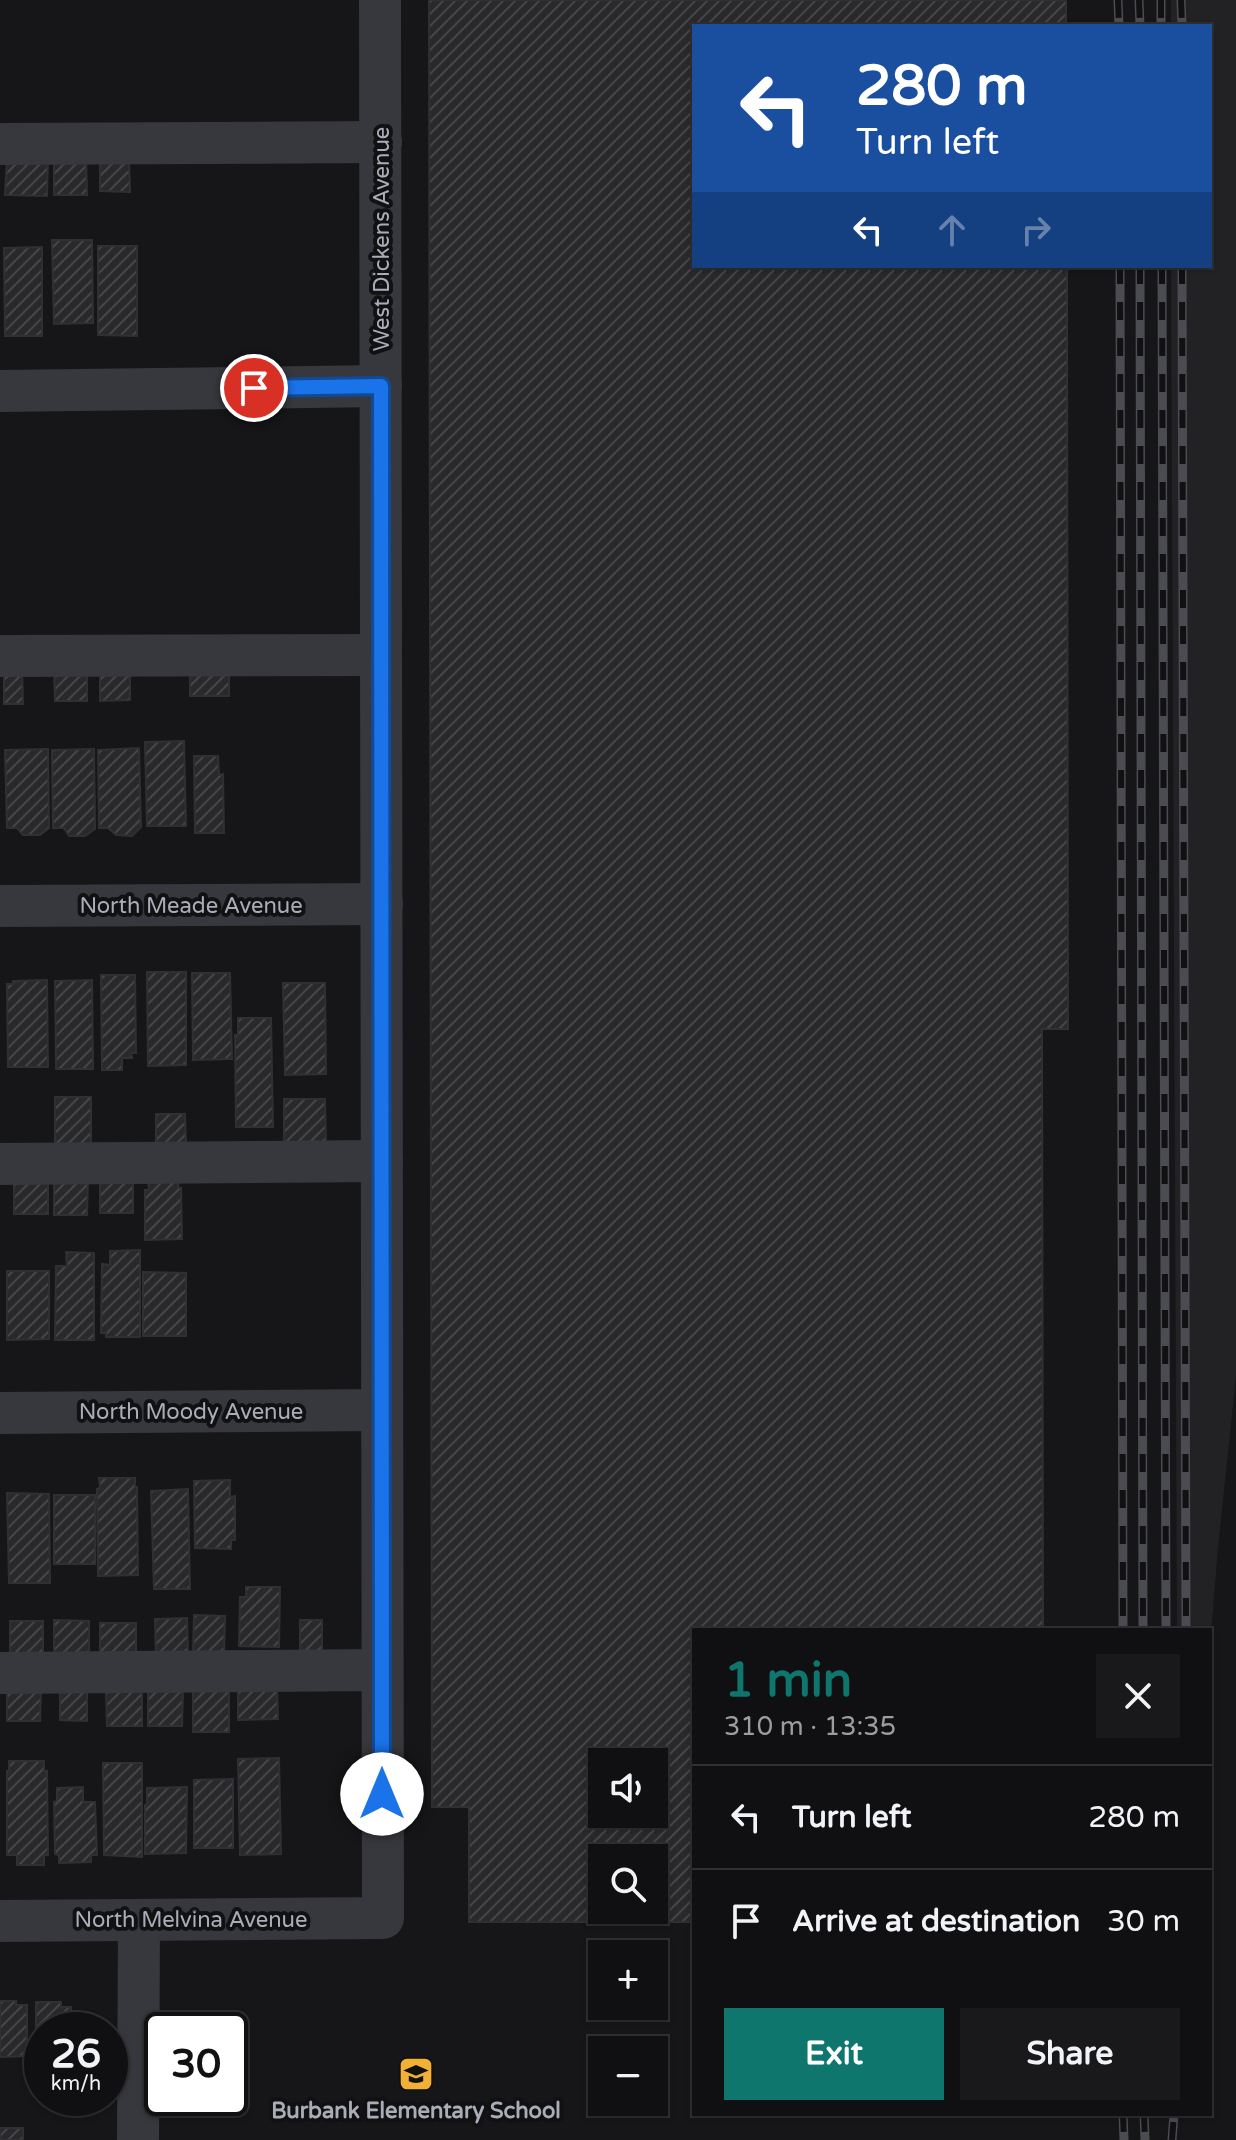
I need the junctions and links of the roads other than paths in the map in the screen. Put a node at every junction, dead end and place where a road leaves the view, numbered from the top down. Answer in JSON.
{"nodes":[{"id":1,"x":380,"y":0,"type":"edge"},
{"id":2,"x":381,"y":142,"type":"junction"},
{"id":3,"x":0,"y":144,"type":"edge"},
{"id":4,"x":381,"y":386,"type":"junction"},
{"id":5,"x":0,"y":391,"type":"edge"},
{"id":6,"x":381,"y":655,"type":"junction"},
{"id":7,"x":0,"y":656,"type":"edge"},
{"id":8,"x":382,"y":904,"type":"junction"},
{"id":9,"x":0,"y":906,"type":"edge"},
{"id":10,"x":382,"y":1161,"type":"junction"},
{"id":11,"x":0,"y":1164,"type":"edge"},
{"id":12,"x":382,"y":1410,"type":"junction"},
{"id":13,"x":0,"y":1413,"type":"edge"},
{"id":14,"x":382,"y":1670,"type":"junction"},
{"id":15,"x":0,"y":1673,"type":"edge"},
{"id":16,"x":383,"y":1918,"type":"joint"},
{"id":17,"x":139,"y":1920,"type":"junction"},
{"id":18,"x":0,"y":1921,"type":"edge"},
{"id":19,"x":138,"y":2140,"type":"edge"}],
"edges":[{"from":1,"to":2,"type":"street","name":"West Dickens Avenue"},
{"from":2,"to":3,"type":"street"},
{"from":2,"to":4,"type":"street","name":"West Dickens Avenue"},
{"from":4,"to":5,"type":"street"},
{"from":4,"to":6,"type":"street","name":"West Dickens Avenue"},
{"from":6,"to":7,"type":"street"},
{"from":6,"to":8,"type":"street","name":"West Dickens Avenue"},
{"from":8,"to":9,"type":"street","name":"North Meade Avenue"},
{"from":8,"to":10,"type":"street","name":"West Dickens Avenue"},
{"from":10,"to":11,"type":"street"},
{"from":10,"to":12,"type":"street","name":"West Dickens Avenue"},
{"from":12,"to":13,"type":"street","name":"North Moody Avenue"},
{"from":12,"to":14,"type":"street","name":"West Dickens Avenue"},
{"from":14,"to":15,"type":"street"},
{"from":14,"to":16,"type":"street","name":"West Dickens Avenue"},
{"from":16,"to":17,"type":"street","name":"North Melvina Avenue"},
{"from":17,"to":18,"type":"street","name":"North Melvina Avenue"},
{"from":17,"to":19,"type":"street"}]}
